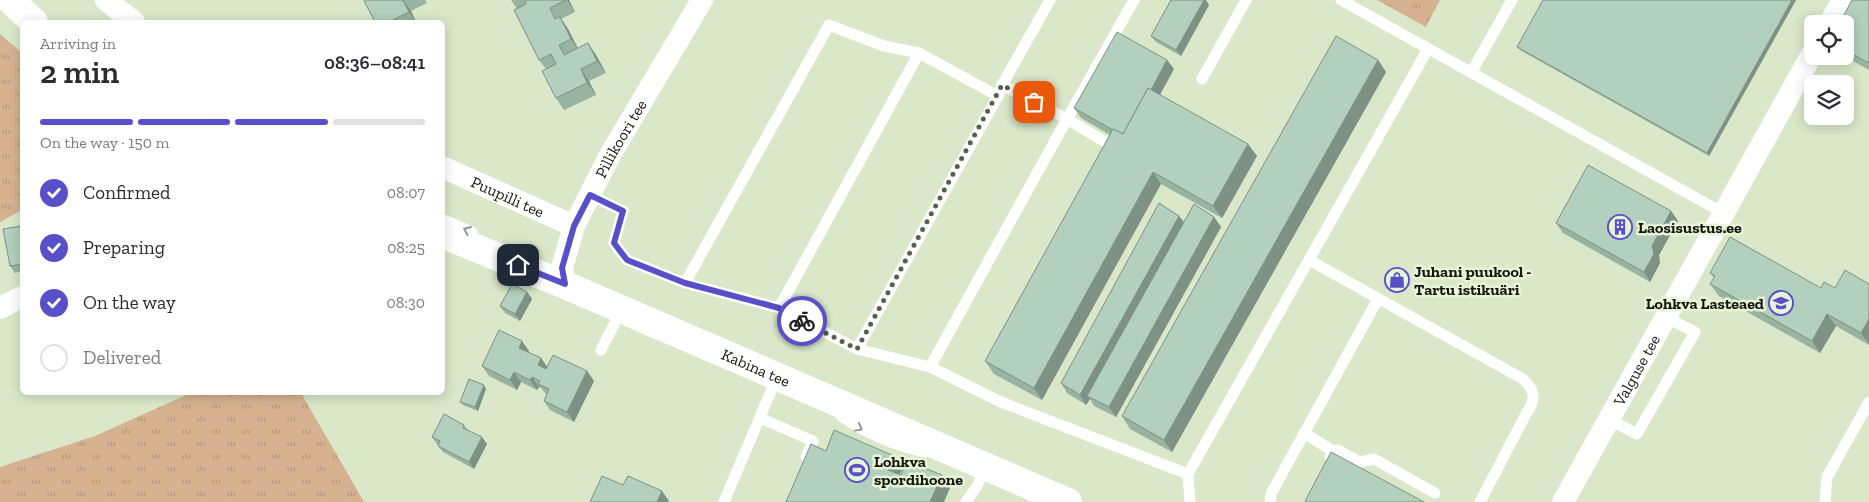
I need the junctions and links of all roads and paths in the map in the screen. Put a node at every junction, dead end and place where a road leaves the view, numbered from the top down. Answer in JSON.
{"nodes":[{"id":1,"x":10,"y":0,"type":"edge"},
{"id":2,"x":106,"y":0,"type":"edge"},
{"id":3,"x":702,"y":0,"type":"edge"},
{"id":4,"x":1050,"y":0,"type":"edge"},
{"id":5,"x":1134,"y":0,"type":"edge"},
{"id":6,"x":1246,"y":0,"type":"edge"},
{"id":7,"x":1341,"y":0,"type":"edge"},
{"id":8,"x":1512,"y":0,"type":"edge"},
{"id":9,"x":1842,"y":0,"type":"edge"},
{"id":10,"x":1834,"y":15,"type":"edge"},
{"id":11,"x":32,"y":20,"type":"edge"},
{"id":12,"x":131,"y":20,"type":"edge"},
{"id":13,"x":1428,"y":49,"type":"junction"},
{"id":14,"x":919,"y":53,"type":"junction"},
{"id":15,"x":1806,"y":65,"type":"edge"},
{"id":16,"x":1471,"y":73,"type":"junction"},
{"id":17,"x":1202,"y":79,"type":"dead end"},
{"id":18,"x":1000,"y":90,"type":"junction"},
{"id":19,"x":1066,"y":119,"type":"junction"},
{"id":20,"x":1115,"y":148,"type":"edge"},
{"id":21,"x":445,"y":168,"type":"edge"},
{"id":22,"x":590,"y":195,"type":"junction"},
{"id":23,"x":1725,"y":214,"type":"junction"},
{"id":24,"x":445,"y":220,"type":"edge"},
{"id":25,"x":574,"y":226,"type":"junction"},
{"id":26,"x":445,"y":235,"type":"edge"},
{"id":27,"x":1308,"y":260,"type":"junction"},
{"id":28,"x":518,"y":265,"type":"junction"},
{"id":29,"x":685,"y":283,"type":"junction"},
{"id":30,"x":565,"y":284,"type":"junction"},
{"id":31,"x":20,"y":299,"type":"edge"},
{"id":32,"x":1378,"y":299,"type":"junction"},
{"id":33,"x":0,"y":308,"type":"edge"},
{"id":34,"x":779,"y":308,"type":"junction"},
{"id":35,"x":622,"y":309,"type":"junction"},
{"id":36,"x":1667,"y":318,"type":"junction"},
{"id":37,"x":857,"y":349,"type":"junction"},
{"id":38,"x":600,"y":350,"type":"dead end"},
{"id":39,"x":930,"y":367,"type":"junction"},
{"id":40,"x":777,"y":377,"type":"junction"},
{"id":41,"x":1869,"y":402,"type":"edge"},
{"id":42,"x":760,"y":418,"type":"junction"},
{"id":43,"x":1610,"y":420,"type":"junction"},
{"id":44,"x":1304,"y":433,"type":"junction"},
{"id":45,"x":1333,"y":450,"type":"junction"},
{"id":46,"x":986,"y":466,"type":"junction"},
{"id":47,"x":802,"y":467,"type":"edge"},
{"id":48,"x":1324,"y":468,"type":"edge"},
{"id":49,"x":1188,"y":474,"type":"junction"},
{"id":50,"x":1435,"y":493,"type":"dead end"},
{"id":51,"x":724,"y":502,"type":"edge"},
{"id":52,"x":966,"y":502,"type":"edge"},
{"id":53,"x":1068,"y":502,"type":"edge"},
{"id":54,"x":1190,"y":502,"type":"edge"},
{"id":55,"x":1270,"y":502,"type":"edge"},
{"id":56,"x":1480,"y":502,"type":"edge"},
{"id":57,"x":1563,"y":502,"type":"edge"},
{"id":58,"x":1825,"y":502,"type":"edge"}],
"edges":[{"from":1,"to":11,"type":"street"},
{"from":2,"to":12,"type":"street"},
{"from":3,"to":22,"type":"street","name":"Pillikoori tee"},
{"from":4,"to":18,"type":"lane"},
{"from":5,"to":19,"type":"lane"},
{"from":6,"to":17,"type":"lane"},
{"from":7,"to":13,"type":"lane"},
{"from":8,"to":16,"type":"lane"},
{"from":9,"to":10,"type":"street"},
{"from":13,"to":16,"type":"lane"},
{"from":13,"to":27,"type":"lane"},
{"from":14,"to":18,"type":"lane"},
{"from":14,"to":29,"type":"lane"},
{"from":14,"to":34,"type":"lane"},
{"from":15,"to":23,"type":"street","name":"Valguse tee"},
{"from":16,"to":23,"type":"lane"},
{"from":18,"to":19,"type":"lane"},
{"from":18,"to":37,"type":"lane"},
{"from":19,"to":20,"type":"lane"},
{"from":19,"to":39,"type":"lane"},
{"from":21,"to":25,"type":"street","name":"Puupilli tee"},
{"from":22,"to":25,"type":"street","name":"Pillikoori tee"},
{"from":22,"to":29,"type":"lane"},
{"from":23,"to":36,"type":"street","name":"Valguse tee"},
{"from":28,"to":24,"type":"lane","one_way":true},
{"from":25,"to":30,"type":"street","name":"Pillikoori tee"},
{"from":26,"to":28,"type":"street","name":"Kabina tee"},
{"from":27,"to":32,"type":"lane"},
{"from":27,"to":49,"type":"lane"},
{"from":28,"to":30,"type":"street","name":"Kabina tee"},
{"from":29,"to":34,"type":"lane"},
{"from":30,"to":35,"type":"street","name":"Kabina tee"},
{"from":31,"to":33,"type":"street"},
{"from":32,"to":44,"type":"lane"},
{"from":32,"to":56,"type":"lane"},
{"from":34,"to":37,"type":"lane"},
{"from":35,"to":38,"type":"lane"},
{"from":35,"to":40,"type":"street","name":"Kabina tee"},
{"from":36,"to":43,"type":"street","name":"Valguse tee"},
{"from":36,"to":43,"type":"lane"},
{"from":37,"to":39,"type":"lane"},
{"from":39,"to":49,"type":"lane"},
{"from":40,"to":42,"type":"lane"},
{"from":40,"to":46,"type":"street","name":"Kabina tee"},
{"from":41,"to":58,"type":"lane"},
{"from":42,"to":47,"type":"lane"},
{"from":42,"to":51,"type":"lane"},
{"from":43,"to":57,"type":"street","name":"Valguse tee"},
{"from":44,"to":45,"type":"lane"},
{"from":44,"to":55,"type":"lane"},
{"from":45,"to":48,"type":"lane"},
{"from":45,"to":50,"type":"lane"},
{"from":46,"to":52,"type":"lane"},
{"from":46,"to":53,"type":"street","name":"Kabina tee"},
{"from":49,"to":54,"type":"lane"}]}
